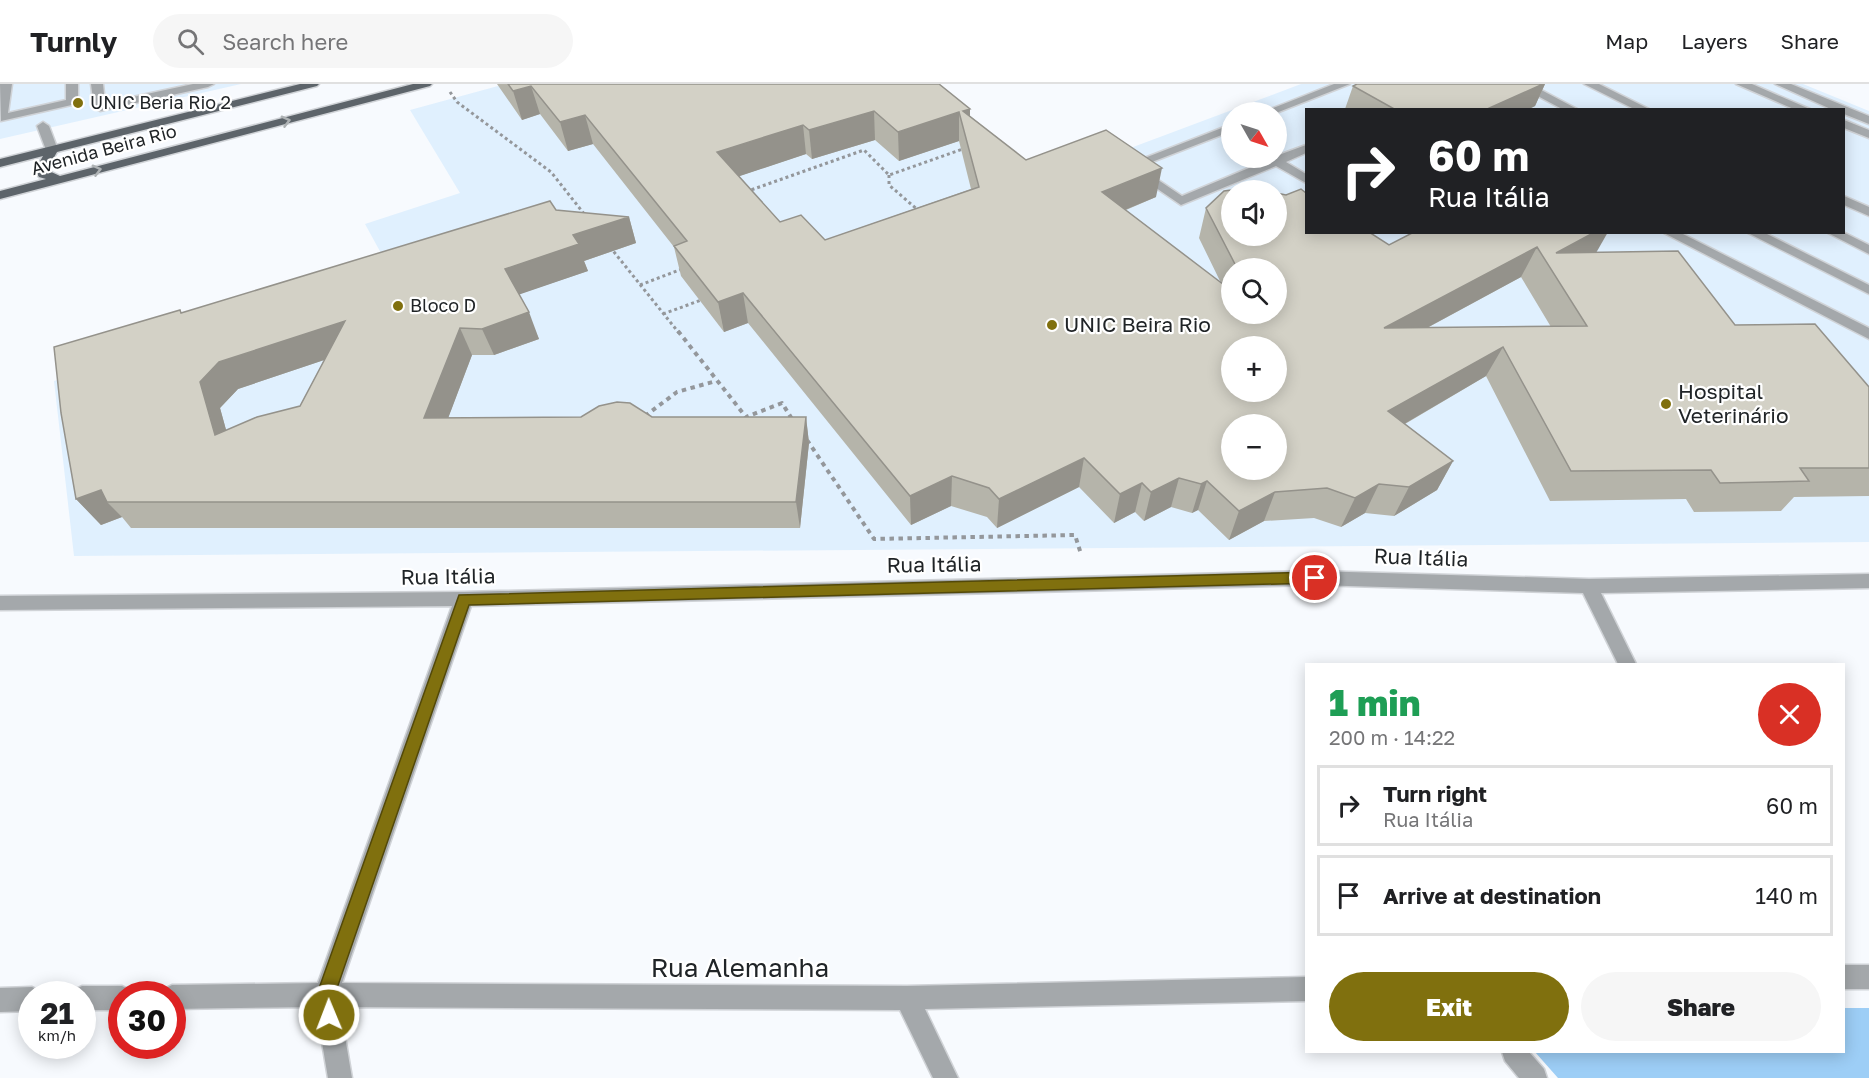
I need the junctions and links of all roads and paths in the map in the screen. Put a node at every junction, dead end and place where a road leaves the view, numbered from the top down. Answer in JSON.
{"nodes":[{"id":1,"x":6,"y":84,"type":"edge"},
{"id":2,"x":72,"y":84,"type":"edge"},
{"id":3,"x":97,"y":84,"type":"edge"},
{"id":4,"x":208,"y":84,"type":"edge"},
{"id":5,"x":313,"y":84,"type":"edge"},
{"id":6,"x":426,"y":84,"type":"edge"},
{"id":7,"x":445,"y":84,"type":"edge"},
{"id":8,"x":1344,"y":84,"type":"edge"},
{"id":9,"x":1521,"y":84,"type":"edge"},
{"id":10,"x":1590,"y":84,"type":"edge"},
{"id":11,"x":1742,"y":84,"type":"edge"},
{"id":12,"x":1782,"y":84,"type":"edge"},
{"id":13,"x":282,"y":87,"type":"edge"},
{"id":14,"x":1287,"y":105,"type":"edge"},
{"id":15,"x":1570,"y":108,"type":"edge"},
{"id":16,"x":1642,"y":108,"type":"edge"},
{"id":17,"x":1802,"y":108,"type":"edge"},
{"id":18,"x":1840,"y":108,"type":"edge"},
{"id":19,"x":1845,"y":110,"type":"edge"},
{"id":20,"x":42,"y":118,"type":"junction"},
{"id":21,"x":1869,"y":120,"type":"edge"},
{"id":22,"x":1845,"y":124,"type":"edge"},
{"id":23,"x":1221,"y":133,"type":"edge"},
{"id":24,"x":1869,"y":134,"type":"edge"},
{"id":25,"x":967,"y":147,"type":"edge"},
{"id":26,"x":1305,"y":149,"type":"edge"},
{"id":27,"x":52,"y":150,"type":"junction"},
{"id":28,"x":1287,"y":155,"type":"edge"},
{"id":29,"x":0,"y":163,"type":"edge"},
{"id":30,"x":1287,"y":167,"type":"edge"},
{"id":31,"x":1255,"y":168,"type":"edge"},
{"id":32,"x":889,"y":175,"type":"junction"},
{"id":33,"x":1305,"y":178,"type":"edge"},
{"id":34,"x":60,"y":180,"type":"junction"},
{"id":35,"x":0,"y":195,"type":"edge"},
{"id":36,"x":756,"y":199,"type":"edge"},
{"id":37,"x":1845,"y":200,"type":"edge"},
{"id":38,"x":1869,"y":212,"type":"edge"},
{"id":39,"x":927,"y":217,"type":"edge"},
{"id":40,"x":588,"y":218,"type":"edge"},
{"id":41,"x":1672,"y":234,"type":"edge"},
{"id":42,"x":1756,"y":234,"type":"edge"},
{"id":43,"x":1837,"y":234,"type":"edge"},
{"id":44,"x":609,"y":245,"type":"edge"},
{"id":45,"x":1869,"y":250,"type":"edge"},
{"id":46,"x":682,"y":269,"type":"edge"},
{"id":47,"x":640,"y":285,"type":"junction"},
{"id":48,"x":1869,"y":290,"type":"edge"},
{"id":49,"x":707,"y":298,"type":"edge"},
{"id":50,"x":663,"y":314,"type":"junction"},
{"id":51,"x":1869,"y":334,"type":"edge"},
{"id":52,"x":716,"y":381,"type":"junction"},
{"id":53,"x":795,"y":422,"type":"edge"},
{"id":54,"x":638,"y":423,"type":"edge"},
{"id":55,"x":801,"y":432,"type":"edge"},
{"id":56,"x":1869,"y":581,"type":"edge"},
{"id":57,"x":1091,"y":584,"type":"junction"},
{"id":58,"x":1589,"y":586,"type":"junction"},
{"id":59,"x":464,"y":599,"type":"junction"},
{"id":60,"x":0,"y":603,"type":"edge"},
{"id":61,"x":1627,"y":663,"type":"edge"},
{"id":62,"x":1845,"y":977,"type":"edge"},
{"id":63,"x":1869,"y":977,"type":"edge"},
{"id":64,"x":1305,"y":989,"type":"edge"},
{"id":65,"x":326,"y":994,"type":"junction"},
{"id":66,"x":186,"y":997,"type":"edge"},
{"id":67,"x":907,"y":998,"type":"junction"},
{"id":68,"x":18,"y":999,"type":"edge"},
{"id":69,"x":0,"y":1000,"type":"edge"},
{"id":70,"x":1515,"y":1053,"type":"edge"},
{"id":71,"x":340,"y":1078,"type":"edge"},
{"id":72,"x":946,"y":1078,"type":"edge"},
{"id":73,"x":1535,"y":1078,"type":"edge"}],
"edges":[{"from":1,"to":20,"type":"street"},
{"from":2,"to":20,"type":"street"},
{"from":3,"to":4,"type":"street"},
{"from":5,"to":13,"type":"main road","name":"Avenida Beira Rio"},
{"from":34,"to":6,"type":"main road","name":"Avenida Beira Rio","one_way":true},
{"from":7,"to":40,"type":"path"},
{"from":8,"to":14,"type":"street"},
{"from":9,"to":15,"type":"street"},
{"from":10,"to":16,"type":"street"},
{"from":11,"to":17,"type":"street"},
{"from":12,"to":18,"type":"street"},
{"from":13,"to":27,"type":"main road","name":"Avenida Beira Rio"},
{"from":19,"to":21,"type":"street"},
{"from":20,"to":27,"type":"street"},
{"from":22,"to":24,"type":"street"},
{"from":23,"to":31,"type":"street"},
{"from":25,"to":32,"type":"path"},
{"from":26,"to":28,"type":"street"},
{"from":27,"to":29,"type":"main road","name":"Avenida Beira Rio"},
{"from":27,"to":34,"type":"main road"},
{"from":30,"to":33,"type":"street"},
{"from":32,"to":36,"type":"path"},
{"from":32,"to":39,"type":"path"},
{"from":34,"to":35,"type":"main road","name":"Avenida Beira Rio"},
{"from":37,"to":38,"type":"street"},
{"from":41,"to":51,"type":"street"},
{"from":42,"to":48,"type":"street"},
{"from":43,"to":45,"type":"street"},
{"from":44,"to":47,"type":"path"},
{"from":46,"to":47,"type":"path"},
{"from":47,"to":50,"type":"path"},
{"from":49,"to":50,"type":"path"},
{"from":50,"to":52,"type":"path"},
{"from":52,"to":53,"type":"path"},
{"from":52,"to":54,"type":"path"},
{"from":55,"to":57,"type":"path"},
{"from":56,"to":58,"type":"street","name":"Rua Itália"},
{"from":57,"to":58,"type":"street","name":"Rua Itália"},
{"from":57,"to":59,"type":"street","name":"Rua Itália"},
{"from":58,"to":61,"type":"street"},
{"from":59,"to":60,"type":"street","name":"Rua Itália"},
{"from":59,"to":65,"type":"street"},
{"from":62,"to":63,"type":"street"},
{"from":64,"to":67,"type":"street","name":"Rua Alemanha"},
{"from":65,"to":66,"type":"street","name":"Rua Alemanha"},
{"from":65,"to":67,"type":"street","name":"Rua Alemanha"},
{"from":65,"to":71,"type":"street"},
{"from":67,"to":72,"type":"street"},
{"from":68,"to":69,"type":"street"},
{"from":70,"to":73,"type":"street"}]}
